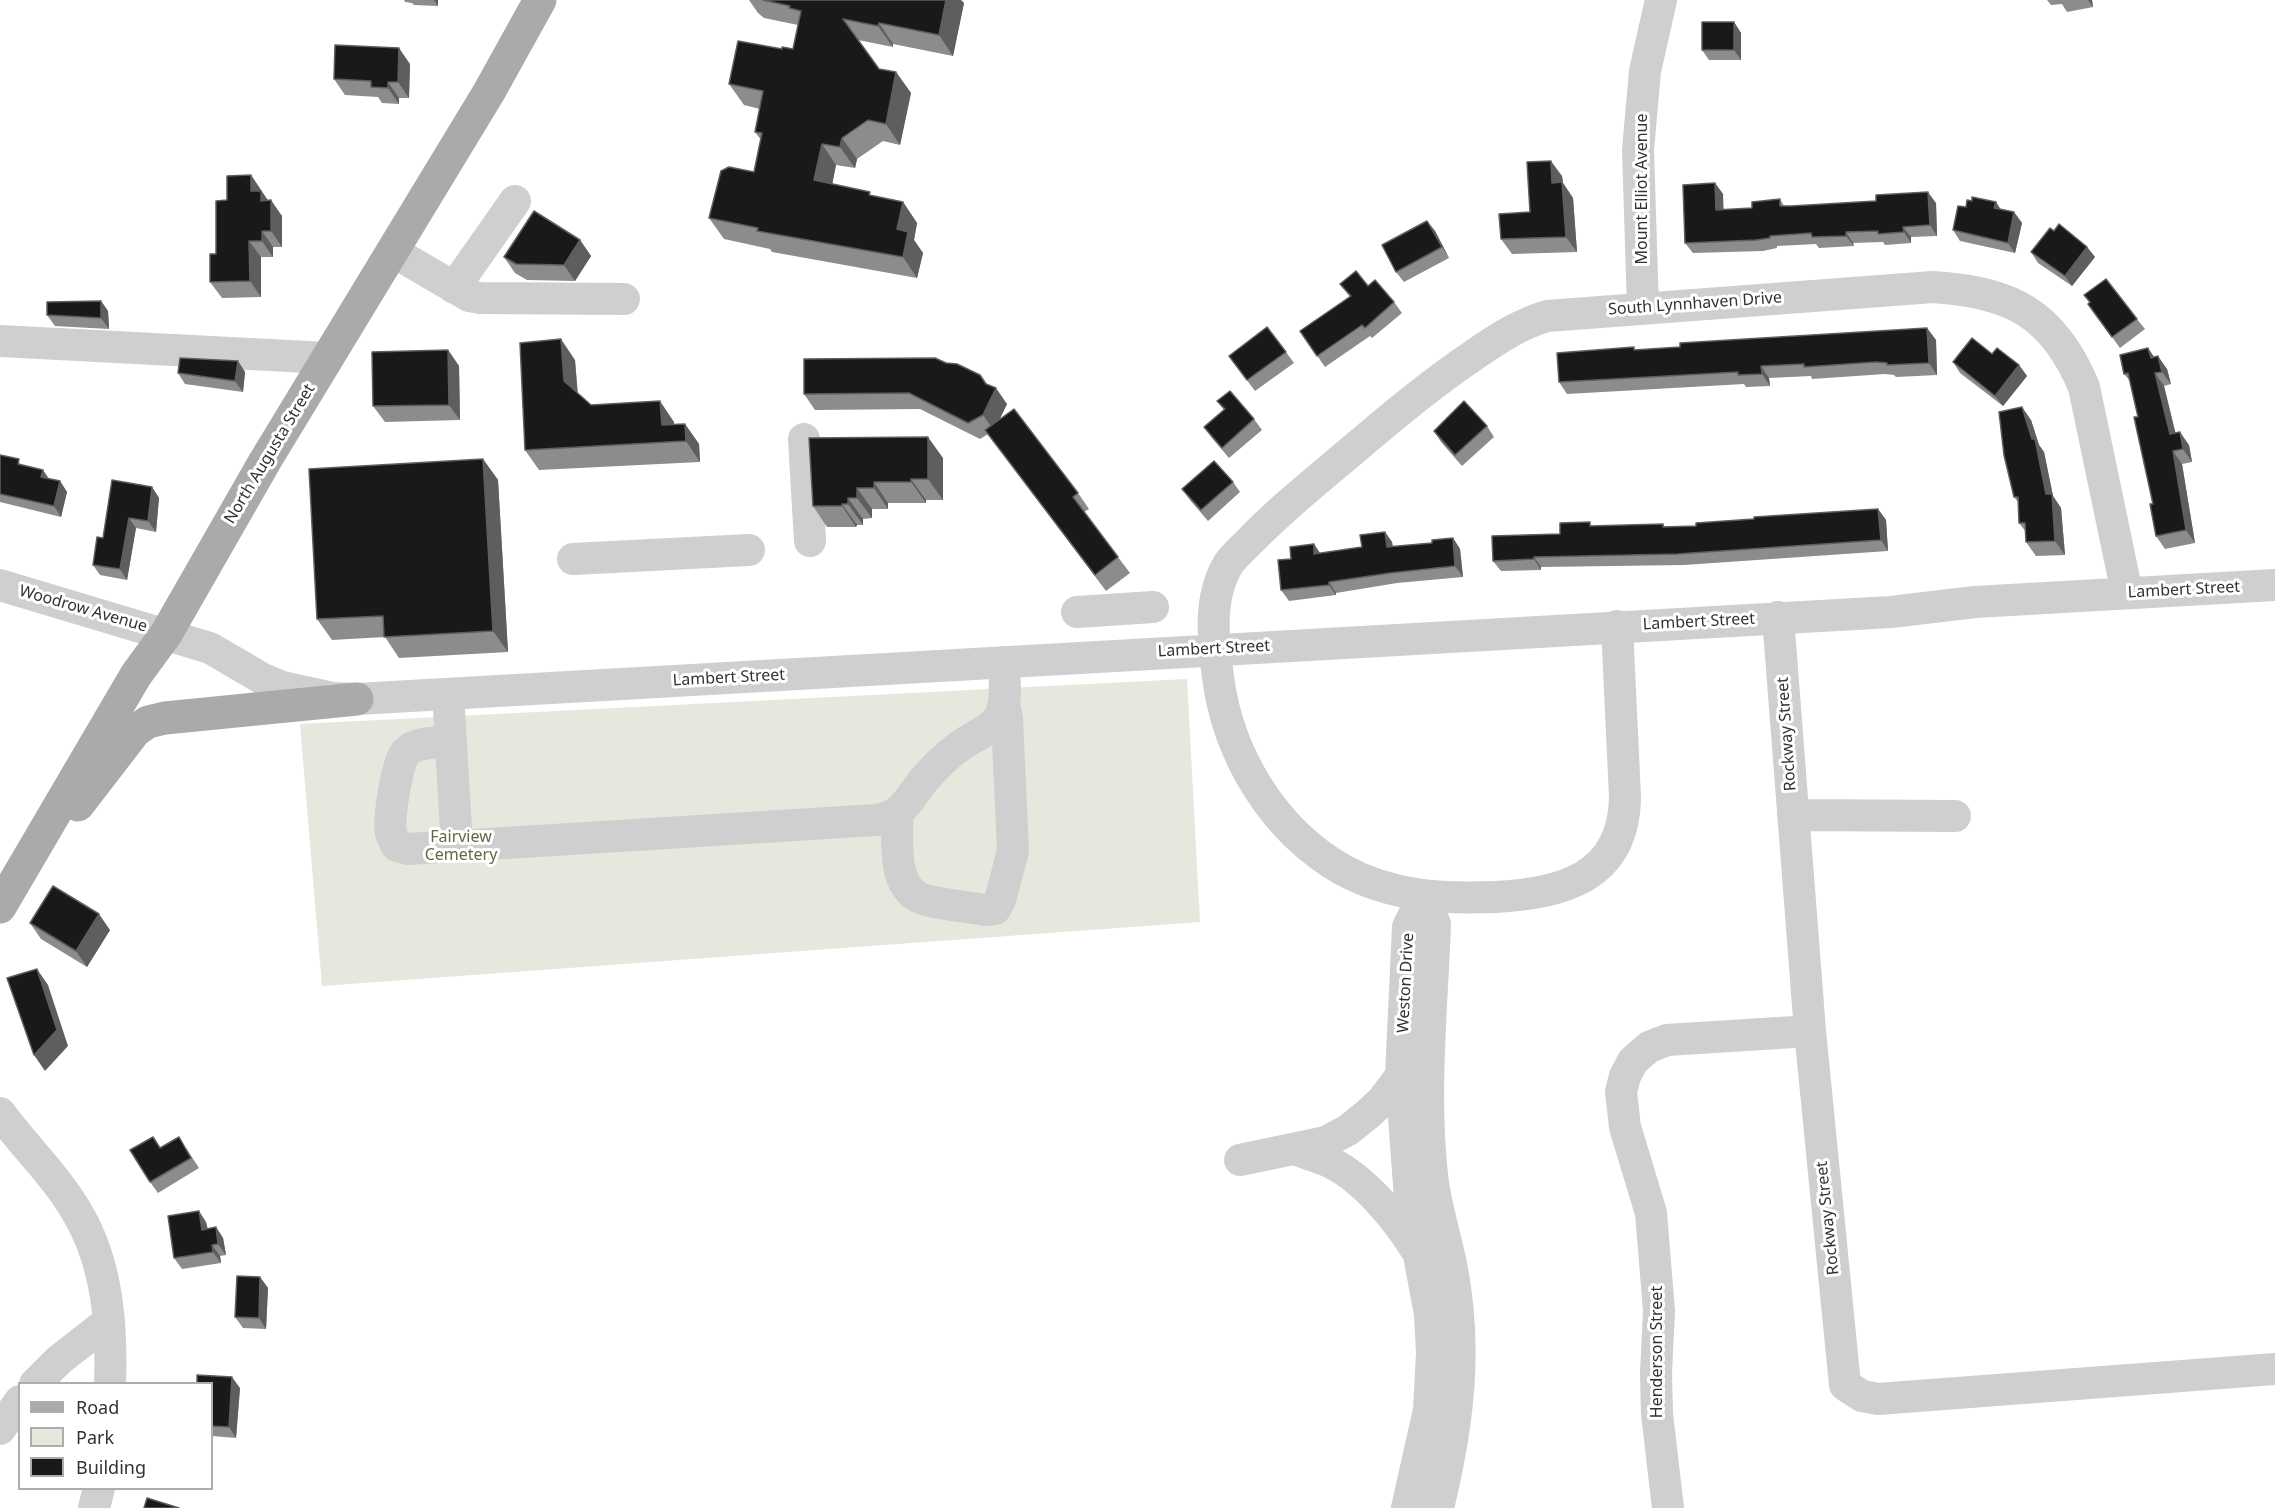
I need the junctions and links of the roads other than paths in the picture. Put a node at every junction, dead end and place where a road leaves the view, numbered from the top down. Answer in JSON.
{"nodes":[{"id":1,"x":540,"y":0,"type":"edge"},
{"id":2,"x":1661,"y":0,"type":"edge"},
{"id":3,"x":515,"y":201,"type":"dead end"},
{"id":4,"x":392,"y":251,"type":"junction"},
{"id":5,"x":454,"y":288,"type":"junction"},
{"id":6,"x":624,"y":299,"type":"dead end"},
{"id":7,"x":1643,"y":308,"type":"junction"},
{"id":8,"x":0,"y":341,"type":"edge"},
{"id":9,"x":327,"y":358,"type":"junction"},
{"id":10,"x":804,"y":439,"type":"dead end"},
{"id":11,"x":810,"y":541,"type":"dead end"},
{"id":12,"x":749,"y":550,"type":"dead end"},
{"id":13,"x":573,"y":559,"type":"dead end"},
{"id":14,"x":0,"y":585,"type":"edge"},
{"id":15,"x":2275,"y":585,"type":"edge"},
{"id":16,"x":2127,"y":593,"type":"junction"},
{"id":17,"x":1153,"y":607,"type":"dead end"},
{"id":18,"x":1077,"y":612,"type":"dead end"},
{"id":19,"x":1778,"y":618,"type":"junction"},
{"id":20,"x":1617,"y":626,"type":"junction"},
{"id":21,"x":166,"y":634,"type":"junction"},
{"id":22,"x":1214,"y":650,"type":"junction"},
{"id":23,"x":1004,"y":662,"type":"junction"},
{"id":24,"x":448,"y":694,"type":"junction"},
{"id":25,"x":357,"y":699,"type":"junction"},
{"id":26,"x":1004,"y":703,"type":"junction"},
{"id":27,"x":451,"y":742,"type":"junction"},
{"id":28,"x":897,"y":813,"type":"junction"},
{"id":29,"x":1793,"y":816,"type":"junction"},
{"id":30,"x":1955,"y":816,"type":"dead end"},
{"id":31,"x":457,"y":846,"type":"junction"},
{"id":32,"x":17,"y":878,"type":"junction"},
{"id":33,"x":1424,"y":897,"type":"junction"},
{"id":34,"x":0,"y":907,"type":"edge"},
{"id":35,"x":1810,"y":1031,"type":"junction"},
{"id":36,"x":1415,"y":1075,"type":"junction"},
{"id":37,"x":0,"y":1113,"type":"edge"},
{"id":38,"x":1294,"y":1149,"type":"junction"},
{"id":39,"x":1240,"y":1160,"type":"dead end"},
{"id":40,"x":1420,"y":1256,"type":"junction"},
{"id":41,"x":110,"y":1321,"type":"junction"},
{"id":42,"x":2275,"y":1369,"type":"edge"},
{"id":43,"x":36,"y":1382,"type":"edge"},
{"id":44,"x":111,"y":1382,"type":"edge"},
{"id":45,"x":18,"y":1404,"type":"edge"},
{"id":46,"x":0,"y":1430,"type":"edge"},
{"id":47,"x":98,"y":1490,"type":"edge"},
{"id":48,"x":94,"y":1508,"type":"edge"},
{"id":49,"x":1407,"y":1508,"type":"edge"},
{"id":50,"x":1438,"y":1508,"type":"edge"},
{"id":51,"x":1668,"y":1508,"type":"edge"}],
"edges":[{"from":1,"to":4,"type":"main road","name":"North Augusta Street"},
{"from":2,"to":7,"type":"street","name":"Mount Elliot Avenue"},
{"from":3,"to":5,"type":"street"},
{"from":4,"to":5,"type":"street"},
{"from":4,"to":9,"type":"main road","name":"North Augusta Street"},
{"from":5,"to":6,"type":"street"},
{"from":7,"to":16,"type":"street","name":"South Lynnhaven Drive"},
{"from":7,"to":22,"type":"street","name":"South Lynnhaven Drive"},
{"from":8,"to":9,"type":"street"},
{"from":9,"to":21,"type":"main road","name":"North Augusta Street"},
{"from":10,"to":11,"type":"street"},
{"from":12,"to":13,"type":"street"},
{"from":14,"to":21,"type":"street","name":"Woodrow Avenue"},
{"from":15,"to":16,"type":"street","name":"Lambert Street"},
{"from":16,"to":19,"type":"street","name":"Lambert Street"},
{"from":17,"to":18,"type":"street"},
{"from":19,"to":20,"type":"street","name":"Lambert Street"},
{"from":19,"to":29,"type":"street","name":"Rockway Street"},
{"from":20,"to":22,"type":"street","name":"Lambert Street"},
{"from":20,"to":33,"type":"street","name":"South Lynnhaven Drive"},
{"from":21,"to":25,"type":"street","name":"Lambert Street"},
{"from":21,"to":32,"type":"main road","name":"North Augusta Street"},
{"from":22,"to":23,"type":"street","name":"Lambert Street"},
{"from":22,"to":33,"type":"street","name":"South Lynnhaven Drive"},
{"from":23,"to":24,"type":"street","name":"Lambert Street"},
{"from":23,"to":26,"type":"street"},
{"from":24,"to":25,"type":"street","name":"Lambert Street"},
{"from":24,"to":27,"type":"street"},
{"from":25,"to":32,"type":"main road"},
{"from":26,"to":28,"type":"street"},
{"from":26,"to":28,"type":"street"},
{"from":27,"to":31,"type":"street"},
{"from":27,"to":31,"type":"street"},
{"from":28,"to":31,"type":"street"},
{"from":29,"to":30,"type":"street"},
{"from":29,"to":35,"type":"street","name":"Rockway Street"},
{"from":32,"to":34,"type":"main road","name":"North Augusta Street"},
{"from":33,"to":36,"type":"street","name":"Weston Drive"},
{"from":35,"to":42,"type":"street","name":"Rockway Street"},
{"from":35,"to":51,"type":"street","name":"Henderson Street"},
{"from":36,"to":38,"type":"street"},
{"from":36,"to":40,"type":"street","name":"Weston Drive"},
{"from":36,"to":50,"type":"street","name":"Weston Drive"},
{"from":37,"to":41,"type":"street"},
{"from":38,"to":39,"type":"street"},
{"from":38,"to":40,"type":"street"},
{"from":40,"to":49,"type":"street","name":"Weston Drive"},
{"from":41,"to":43,"type":"street"},
{"from":41,"to":44,"type":"street"},
{"from":45,"to":46,"type":"street"},
{"from":47,"to":48,"type":"street"}]}
